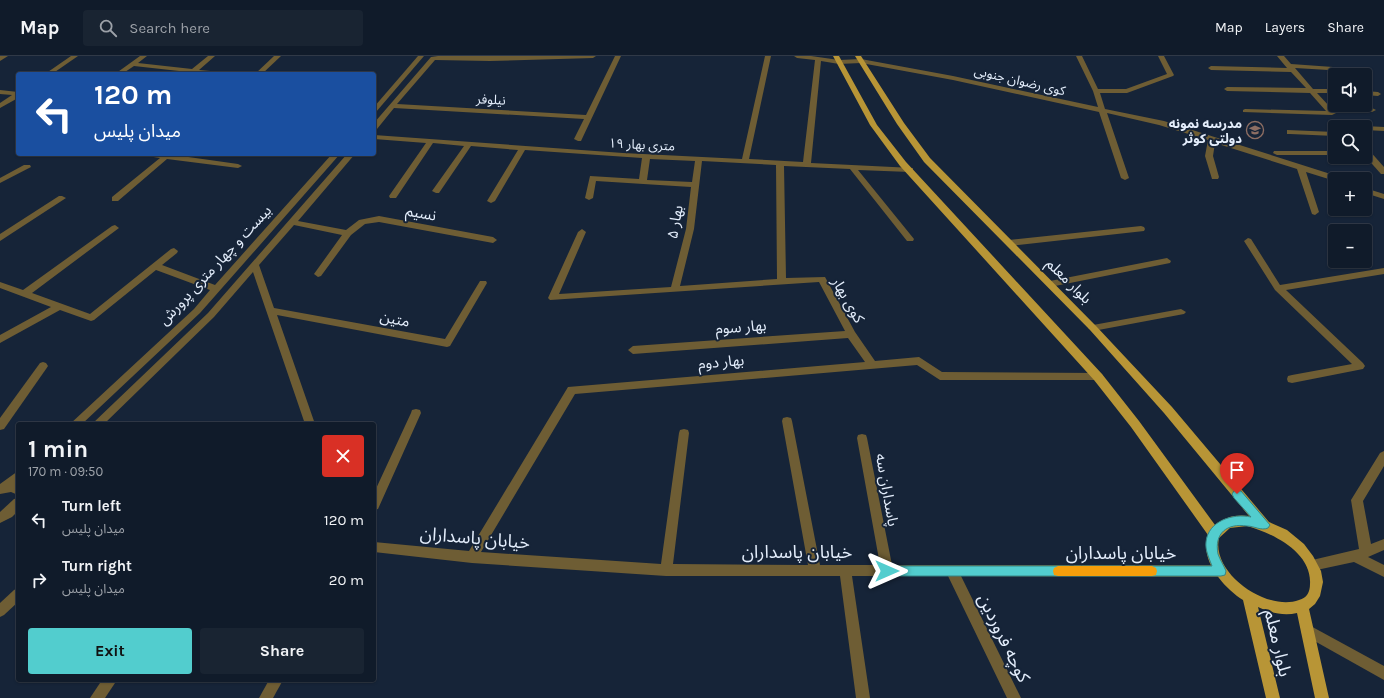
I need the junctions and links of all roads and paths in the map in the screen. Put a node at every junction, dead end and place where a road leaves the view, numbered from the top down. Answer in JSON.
{"nodes":[{"id":1,"x":5,"y":56,"type":"edge"},
{"id":2,"x":60,"y":56,"type":"edge"},
{"id":3,"x":144,"y":56,"type":"edge"},
{"id":4,"x":212,"y":56,"type":"edge"},
{"id":5,"x":278,"y":56,"type":"edge"},
{"id":6,"x":421,"y":56,"type":"edge"},
{"id":7,"x":593,"y":56,"type":"edge"},
{"id":8,"x":618,"y":56,"type":"edge"},
{"id":9,"x":768,"y":56,"type":"edge"},
{"id":10,"x":797,"y":56,"type":"edge"},
{"id":11,"x":1079,"y":56,"type":"edge"},
{"id":12,"x":1161,"y":56,"type":"edge"},
{"id":13,"x":1280,"y":56,"type":"edge"},
{"id":14,"x":74,"y":57,"type":"edge"},
{"id":15,"x":434,"y":57,"type":"edge"},
{"id":16,"x":565,"y":57,"type":"edge"},
{"id":17,"x":491,"y":58,"type":"edge"},
{"id":18,"x":860,"y":58,"type":"edge"},
{"id":19,"x":0,"y":59,"type":"edge"},
{"id":20,"x":818,"y":59,"type":"junction"},
{"id":21,"x":837,"y":59,"type":"edge"},
{"id":22,"x":132,"y":64,"type":"junction"},
{"id":23,"x":1211,"y":68,"type":"dead end"},
{"id":24,"x":1291,"y":68,"type":"junction"},
{"id":25,"x":1328,"y":68,"type":"edge"},
{"id":26,"x":51,"y":72,"type":"edge"},
{"id":27,"x":121,"y":72,"type":"edge"},
{"id":28,"x":191,"y":72,"type":"edge"},
{"id":29,"x":260,"y":72,"type":"edge"},
{"id":30,"x":1227,"y":89,"type":"dead end"},
{"id":31,"x":1311,"y":90,"type":"junction"},
{"id":32,"x":1096,"y":91,"type":"junction"},
{"id":33,"x":1328,"y":91,"type":"edge"},
{"id":34,"x":0,"y":92,"type":"edge"},
{"id":35,"x":16,"y":94,"type":"edge"},
{"id":36,"x":1372,"y":94,"type":"edge"},
{"id":37,"x":1378,"y":94,"type":"dead end"},
{"id":38,"x":16,"y":95,"type":"edge"},
{"id":39,"x":0,"y":106,"type":"edge"},
{"id":40,"x":392,"y":106,"type":"junction"},
{"id":41,"x":376,"y":108,"type":"edge"},
{"id":42,"x":1328,"y":109,"type":"edge"},
{"id":43,"x":1102,"y":111,"type":"junction"},
{"id":44,"x":1245,"y":111,"type":"dead end"},
{"id":45,"x":1328,"y":111,"type":"edge"},
{"id":46,"x":589,"y":117,"type":"junction"},
{"id":47,"x":376,"y":125,"type":"edge"},
{"id":48,"x":1372,"y":128,"type":"edge"},
{"id":49,"x":1384,"y":129,"type":"edge"},
{"id":50,"x":1290,"y":132,"type":"dead end"},
{"id":51,"x":1328,"y":134,"type":"edge"},
{"id":52,"x":376,"y":137,"type":"edge"},
{"id":53,"x":578,"y":139,"type":"dead end"},
{"id":54,"x":1212,"y":139,"type":"junction"},
{"id":55,"x":431,"y":141,"type":"junction"},
{"id":56,"x":469,"y":144,"type":"junction"},
{"id":57,"x":523,"y":148,"type":"junction"},
{"id":58,"x":1277,"y":153,"type":"dead end"},
{"id":59,"x":1328,"y":153,"type":"edge"},
{"id":60,"x":166,"y":156,"type":"joint"},
{"id":61,"x":334,"y":156,"type":"edge"},
{"id":62,"x":349,"y":156,"type":"edge"},
{"id":63,"x":646,"y":157,"type":"junction"},
{"id":64,"x":699,"y":159,"type":"junction"},
{"id":65,"x":1372,"y":159,"type":"edge"},
{"id":66,"x":745,"y":162,"type":"junction"},
{"id":67,"x":780,"y":164,"type":"junction"},
{"id":68,"x":807,"y":165,"type":"junction"},
{"id":69,"x":238,"y":166,"type":"dead end"},
{"id":70,"x":27,"y":167,"type":"dead end"},
{"id":71,"x":852,"y":167,"type":"junction"},
{"id":72,"x":1301,"y":168,"type":"junction"},
{"id":73,"x":910,"y":170,"type":"junction"},
{"id":74,"x":1384,"y":172,"type":"edge"},
{"id":75,"x":1328,"y":176,"type":"edge"},
{"id":76,"x":1215,"y":177,"type":"dead end"},
{"id":77,"x":1125,"y":178,"type":"dead end"},
{"id":78,"x":0,"y":181,"type":"edge"},
{"id":79,"x":643,"y":182,"type":"junction"},
{"id":80,"x":696,"y":185,"type":"junction"},
{"id":81,"x":436,"y":191,"type":"dead end"},
{"id":82,"x":1372,"y":193,"type":"edge"},
{"id":83,"x":393,"y":196,"type":"dead end"},
{"id":84,"x":1384,"y":197,"type":"edge"},
{"id":85,"x":62,"y":198,"type":"dead end"},
{"id":86,"x":589,"y":198,"type":"dead end"},
{"id":87,"x":116,"y":199,"type":"dead end"},
{"id":88,"x":491,"y":201,"type":"dead end"},
{"id":89,"x":1315,"y":212,"type":"dead end"},
{"id":90,"x":292,"y":222,"type":"junction"},
{"id":91,"x":114,"y":228,"type":"dead end"},
{"id":92,"x":1141,"y":229,"type":"dead end"},
{"id":93,"x":582,"y":232,"type":"dead end"},
{"id":94,"x":348,"y":233,"type":"junction"},
{"id":95,"x":0,"y":238,"type":"edge"},
{"id":96,"x":910,"y":239,"type":"dead end"},
{"id":97,"x":493,"y":240,"type":"dead end"},
{"id":98,"x":1248,"y":241,"type":"dead end"},
{"id":99,"x":1009,"y":243,"type":"junction"},
{"id":100,"x":174,"y":251,"type":"dead end"},
{"id":101,"x":1167,"y":262,"type":"dead end"},
{"id":102,"x":254,"y":265,"type":"junction"},
{"id":103,"x":155,"y":266,"type":"junction"},
{"id":104,"x":1384,"y":271,"type":"edge"},
{"id":105,"x":318,"y":274,"type":"dead end"},
{"id":106,"x":782,"y":282,"type":"junction"},
{"id":107,"x":483,"y":283,"type":"dead end"},
{"id":108,"x":1050,"y":284,"type":"junction"},
{"id":109,"x":0,"y":285,"type":"edge"},
{"id":110,"x":217,"y":288,"type":"junction"},
{"id":111,"x":1278,"y":288,"type":"junction"},
{"id":112,"x":675,"y":289,"type":"junction"},
{"id":113,"x":24,"y":294,"type":"junction"},
{"id":114,"x":59,"y":307,"type":"junction"},
{"id":115,"x":270,"y":310,"type":"junction"},
{"id":116,"x":1181,"y":312,"type":"dead end"},
{"id":117,"x":1093,"y":328,"type":"junction"},
{"id":118,"x":851,"y":334,"type":"junction"},
{"id":119,"x":0,"y":339,"type":"edge"},
{"id":120,"x":633,"y":350,"type":"dead end"},
{"id":121,"x":872,"y":365,"type":"junction"},
{"id":122,"x":43,"y":366,"type":"dead end"},
{"id":123,"x":1098,"y":377,"type":"junction"},
{"id":124,"x":1292,"y":379,"type":"dead end"},
{"id":125,"x":416,"y":413,"type":"dead end"},
{"id":126,"x":787,"y":421,"type":"dead end"},
{"id":127,"x":77,"y":422,"type":"edge"},
{"id":128,"x":99,"y":422,"type":"edge"},
{"id":129,"x":309,"y":422,"type":"edge"},
{"id":130,"x":0,"y":426,"type":"edge"},
{"id":131,"x":684,"y":433,"type":"dead end"},
{"id":132,"x":862,"y":438,"type":"dead end"},
{"id":133,"x":1384,"y":456,"type":"edge"},
{"id":134,"x":16,"y":478,"type":"edge"},
{"id":135,"x":379,"y":484,"type":"edge"},
{"id":136,"x":3,"y":488,"type":"edge"},
{"id":137,"x":16,"y":489,"type":"edge"},
{"id":138,"x":376,"y":497,"type":"edge"},
{"id":139,"x":16,"y":507,"type":"edge"},
{"id":140,"x":0,"y":518,"type":"edge"},
{"id":141,"x":1264,"y":525,"type":"junction"},
{"id":142,"x":1214,"y":534,"type":"junction"},
{"id":143,"x":1384,"y":544,"type":"edge"},
{"id":144,"x":376,"y":546,"type":"edge"},
{"id":145,"x":1360,"y":554,"type":"junction"},
{"id":146,"x":472,"y":557,"type":"junction"},
{"id":147,"x":1312,"y":565,"type":"junction"},
{"id":148,"x":666,"y":570,"type":"junction"},
{"id":149,"x":815,"y":570,"type":"junction"},
{"id":150,"x":845,"y":570,"type":"junction"},
{"id":151,"x":887,"y":571,"type":"junction"},
{"id":152,"x":1221,"y":571,"type":"junction"},
{"id":153,"x":952,"y":572,"type":"junction"},
{"id":154,"x":1384,"y":572,"type":"edge"},
{"id":155,"x":16,"y":596,"type":"edge"},
{"id":156,"x":1249,"y":597,"type":"junction"},
{"id":157,"x":1302,"y":607,"type":"junction"},
{"id":158,"x":0,"y":611,"type":"edge"},
{"id":159,"x":1307,"y":630,"type":"junction"},
{"id":160,"x":1384,"y":673,"type":"edge"},
{"id":161,"x":109,"y":682,"type":"edge"},
{"id":162,"x":275,"y":682,"type":"edge"},
{"id":163,"x":97,"y":698,"type":"edge"},
{"id":164,"x":266,"y":698,"type":"edge"},
{"id":165,"x":863,"y":698,"type":"edge"},
{"id":166,"x":1014,"y":698,"type":"edge"},
{"id":167,"x":1273,"y":698,"type":"edge"},
{"id":168,"x":1322,"y":698,"type":"edge"}],
"edges":[{"from":1,"to":19,"type":"street"},
{"from":2,"to":14,"type":"street"},
{"from":3,"to":22,"type":"street"},
{"from":4,"to":28,"type":"street"},
{"from":5,"to":29,"type":"street"},
{"from":6,"to":41,"type":"street"},
{"from":7,"to":16,"type":"street"},
{"from":8,"to":46,"type":"street"},
{"from":9,"to":66,"type":"street"},
{"from":10,"to":20,"type":"street","name":"کوی رضوان جنوبی"},
{"from":11,"to":32,"type":"street"},
{"from":12,"to":32,"type":"street"},
{"from":13,"to":24,"type":"street"},
{"from":14,"to":26,"type":"street"},
{"from":15,"to":17,"type":"street"},
{"from":15,"to":40,"type":"street"},
{"from":16,"to":17,"type":"street"},
{"from":18,"to":21,"type":"street","name":"کوی رضوان جنوبی"},
{"from":18,"to":43,"type":"street","name":"کوی رضوان جنوبی"},
{"from":18,"to":99,"type":"main road","name":"بلوار معلم"},
{"from":20,"to":21,"type":"street","name":"کوی رضوان جنوبی"},
{"from":20,"to":68,"type":"street"},
{"from":21,"to":73,"type":"main road"},
{"from":22,"to":27,"type":"street"},
{"from":22,"to":28,"type":"street"},
{"from":23,"to":24,"type":"street"},
{"from":24,"to":25,"type":"street"},
{"from":24,"to":31,"type":"street"},
{"from":30,"to":31,"type":"street"},
{"from":31,"to":33,"type":"street"},
{"from":31,"to":42,"type":"street"},
{"from":32,"to":43,"type":"street"},
{"from":34,"to":35,"type":"street"},
{"from":36,"to":37,"type":"street"},
{"from":38,"to":39,"type":"street"},
{"from":40,"to":46,"type":"street","name":"نیلوفر"},
{"from":40,"to":47,"type":"street"},
{"from":43,"to":54,"type":"street","name":"کوی رضوان جنوبی"},
{"from":43,"to":77,"type":"street"},
{"from":44,"to":45,"type":"street"},
{"from":46,"to":53,"type":"street"},
{"from":48,"to":49,"type":"street"},
{"from":50,"to":51,"type":"street"},
{"from":52,"to":55,"type":"street","name":"۱۹ متری بهار"},
{"from":54,"to":72,"type":"street","name":"کوی رضوان جنوبی"},
{"from":54,"to":76,"type":"street"},
{"from":55,"to":56,"type":"street","name":"۱۹ متری بهار"},
{"from":55,"to":83,"type":"street"},
{"from":56,"to":57,"type":"street","name":"۱۹ متری بهار"},
{"from":56,"to":81,"type":"street"},
{"from":57,"to":63,"type":"street","name":"۱۹ متری بهار"},
{"from":57,"to":88,"type":"street"},
{"from":58,"to":59,"type":"street"},
{"from":60,"to":69,"type":"street"},
{"from":60,"to":87,"type":"street"},
{"from":61,"to":110,"type":"street","name":"بیست و چهار متری پرورش"},
{"from":62,"to":90,"type":"street","name":"بیست و چهار متری پرورش"},
{"from":63,"to":64,"type":"street","name":"۱۹ متری بهار"},
{"from":63,"to":79,"type":"street"},
{"from":64,"to":66,"type":"street","name":"۱۹ متری بهار"},
{"from":64,"to":80,"type":"street","name":"بهار ۵"},
{"from":65,"to":74,"type":"street"},
{"from":66,"to":67,"type":"street","name":"۱۹ متری بهار"},
{"from":67,"to":68,"type":"street","name":"۱۹ متری بهار"},
{"from":67,"to":106,"type":"street"},
{"from":68,"to":71,"type":"street","name":"۱۹ متری بهار"},
{"from":70,"to":78,"type":"street"},
{"from":71,"to":73,"type":"street","name":"۱۹ متری بهار"},
{"from":71,"to":96,"type":"street"},
{"from":72,"to":75,"type":"street","name":"کوی رضوان جنوبی"},
{"from":72,"to":89,"type":"street"},
{"from":73,"to":123,"type":"main road"},
{"from":79,"to":80,"type":"street"},
{"from":79,"to":86,"type":"street"},
{"from":80,"to":112,"type":"street","name":"بهار ۵"},
{"from":82,"to":84,"type":"street"},
{"from":85,"to":95,"type":"street"},
{"from":90,"to":94,"type":"street"},
{"from":90,"to":102,"type":"street","name":"بیست و چهار متری پرورش"},
{"from":91,"to":113,"type":"street"},
{"from":92,"to":99,"type":"street"},
{"from":93,"to":112,"type":"street","name":"کوی بهار"},
{"from":94,"to":97,"type":"street","name":"نسیم"},
{"from":94,"to":105,"type":"street","name":"نسیم"},
{"from":98,"to":111,"type":"street"},
{"from":99,"to":108,"type":"main road","name":"بلوار معلم"},
{"from":100,"to":103,"type":"street"},
{"from":101,"to":108,"type":"street"},
{"from":102,"to":115,"type":"street"},
{"from":102,"to":128,"type":"street","name":"بیست و چهار متری پرورش"},
{"from":103,"to":110,"type":"street"},
{"from":103,"to":114,"type":"street"},
{"from":104,"to":111,"type":"street"},
{"from":106,"to":112,"type":"street","name":"کوی بهار"},
{"from":106,"to":118,"type":"street","name":"کوی بهار"},
{"from":107,"to":115,"type":"street","name":"متین"},
{"from":108,"to":117,"type":"main road","name":"بلوار معلم"},
{"from":109,"to":113,"type":"street"},
{"from":110,"to":127,"type":"street","name":"بیست و چهار متری پرورش"},
{"from":111,"to":124,"type":"street"},
{"from":113,"to":114,"type":"street"},
{"from":114,"to":119,"type":"street"},
{"from":115,"to":129,"type":"street"},
{"from":116,"to":117,"type":"street"},
{"from":117,"to":141,"type":"main road","name":"بلوار معلم"},
{"from":118,"to":120,"type":"street","name":"بهار سوم"},
{"from":118,"to":121,"type":"street","name":"کوی بهار"},
{"from":121,"to":123,"type":"street"},
{"from":121,"to":146,"type":"street","name":"بهار دوم"},
{"from":122,"to":130,"type":"street"},
{"from":123,"to":142,"type":"main road"},
{"from":125,"to":135,"type":"street"},
{"from":126,"to":149,"type":"street"},
{"from":131,"to":148,"type":"street"},
{"from":132,"to":151,"type":"street","name":"پاسداران سه"},
{"from":133,"to":145,"type":"street"},
{"from":134,"to":136,"type":"street"},
{"from":135,"to":138,"type":"street"},
{"from":136,"to":137,"type":"street"},
{"from":139,"to":140,"type":"street"},
{"from":141,"to":142,"type":"main road"},
{"from":141,"to":147,"type":"main road"},
{"from":142,"to":152,"type":"main road"},
{"from":143,"to":145,"type":"street"},
{"from":144,"to":146,"type":"street","name":"خیابان پاسداران"},
{"from":145,"to":147,"type":"street"},
{"from":145,"to":154,"type":"street"},
{"from":146,"to":148,"type":"street","name":"خیابان پاسداران"},
{"from":147,"to":157,"type":"main road"},
{"from":148,"to":149,"type":"street","name":"خیابان پاسداران"},
{"from":149,"to":150,"type":"street","name":"خیابان پاسداران"},
{"from":150,"to":151,"type":"street","name":"خیابان پاسداران"},
{"from":150,"to":165,"type":"street"},
{"from":151,"to":153,"type":"street","name":"خیابان پاسداران"},
{"from":152,"to":153,"type":"street","name":"خیابان پاسداران"},
{"from":152,"to":156,"type":"main road"},
{"from":153,"to":166,"type":"street","name":"کوچه فروردین"},
{"from":155,"to":158,"type":"street"},
{"from":156,"to":157,"type":"main road"},
{"from":156,"to":167,"type":"main road","name":"بلوار معلم"},
{"from":157,"to":159,"type":"main road","name":"بلوار معلم"},
{"from":159,"to":160,"type":"street"},
{"from":159,"to":168,"type":"main road","name":"بلوار معلم"},
{"from":161,"to":163,"type":"street"},
{"from":162,"to":164,"type":"street"}]}
